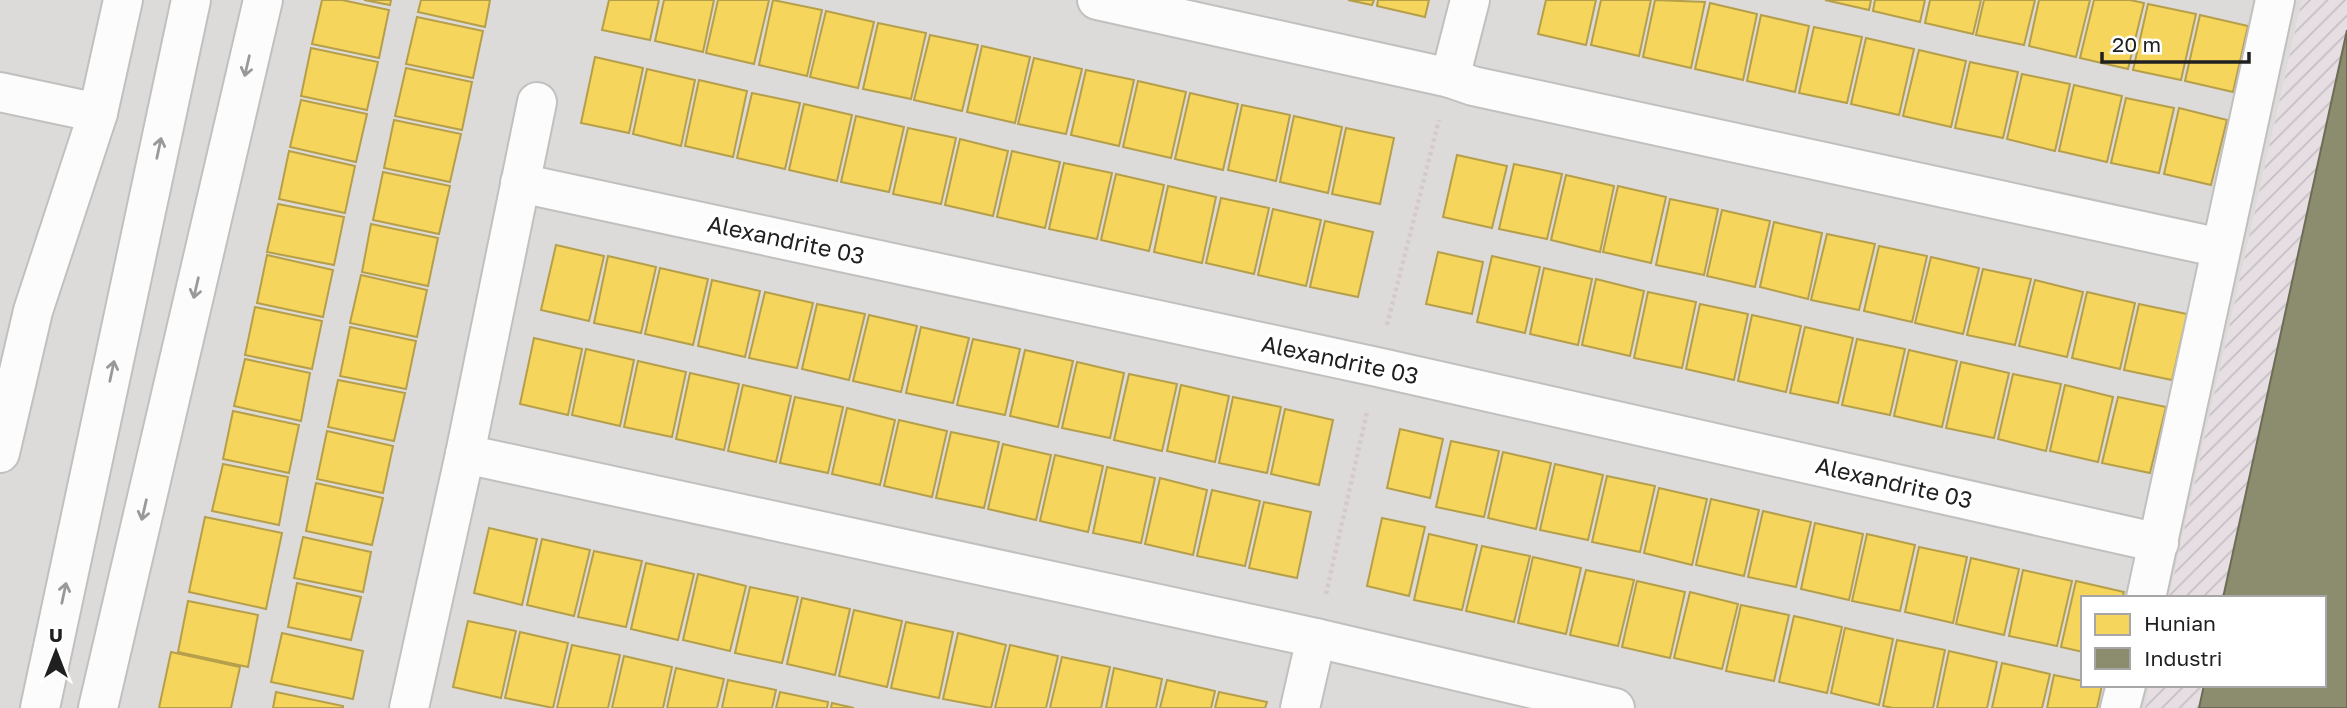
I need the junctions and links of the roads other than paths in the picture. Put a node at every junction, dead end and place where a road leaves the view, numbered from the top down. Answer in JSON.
{"nodes":[{"id":1,"x":123,"y":0,"type":"edge"},
{"id":2,"x":191,"y":0,"type":"edge"},
{"id":3,"x":263,"y":0,"type":"edge"},
{"id":4,"x":1097,"y":0,"type":"edge"},
{"id":5,"x":1470,"y":0,"type":"edge"},
{"id":6,"x":2275,"y":0,"type":"edge"},
{"id":7,"x":1450,"y":78,"type":"junction"},
{"id":8,"x":0,"y":92,"type":"edge"},
{"id":9,"x":537,"y":102,"type":"dead end"},
{"id":10,"x":98,"y":113,"type":"junction"},
{"id":11,"x":520,"y":183,"type":"junction"},
{"id":12,"x":2221,"y":248,"type":"junction"},
{"id":13,"x":16,"y":307,"type":"edge"},
{"id":14,"x":0,"y":453,"type":"edge"},
{"id":15,"x":465,"y":454,"type":"junction"},
{"id":16,"x":2159,"y":543,"type":"junction"},
{"id":17,"x":2146,"y":596,"type":"edge"},
{"id":18,"x":1316,"y":638,"type":"junction"},
{"id":19,"x":2125,"y":687,"type":"edge"},
{"id":20,"x":40,"y":708,"type":"edge"},
{"id":21,"x":98,"y":708,"type":"edge"},
{"id":22,"x":409,"y":708,"type":"edge"},
{"id":23,"x":1300,"y":708,"type":"edge"},
{"id":24,"x":1615,"y":708,"type":"edge"},
{"id":25,"x":2120,"y":708,"type":"edge"}],
"edges":[{"from":1,"to":10,"type":"street"},
{"from":20,"to":2,"type":"street","one_way":true},
{"from":3,"to":21,"type":"street","one_way":true},
{"from":4,"to":7,"type":"street"},
{"from":5,"to":7,"type":"street"},
{"from":6,"to":12,"type":"street"},
{"from":7,"to":12,"type":"street"},
{"from":8,"to":10,"type":"street"},
{"from":9,"to":11,"type":"street"},
{"from":10,"to":13,"type":"street"},
{"from":11,"to":15,"type":"street"},
{"from":11,"to":16,"type":"street","name":"Alexandrite 03"},
{"from":12,"to":16,"type":"street"},
{"from":13,"to":14,"type":"street"},
{"from":15,"to":18,"type":"street"},
{"from":15,"to":22,"type":"street"},
{"from":16,"to":17,"type":"street"},
{"from":18,"to":23,"type":"street"},
{"from":18,"to":24,"type":"street"},
{"from":19,"to":25,"type":"street"}]}
